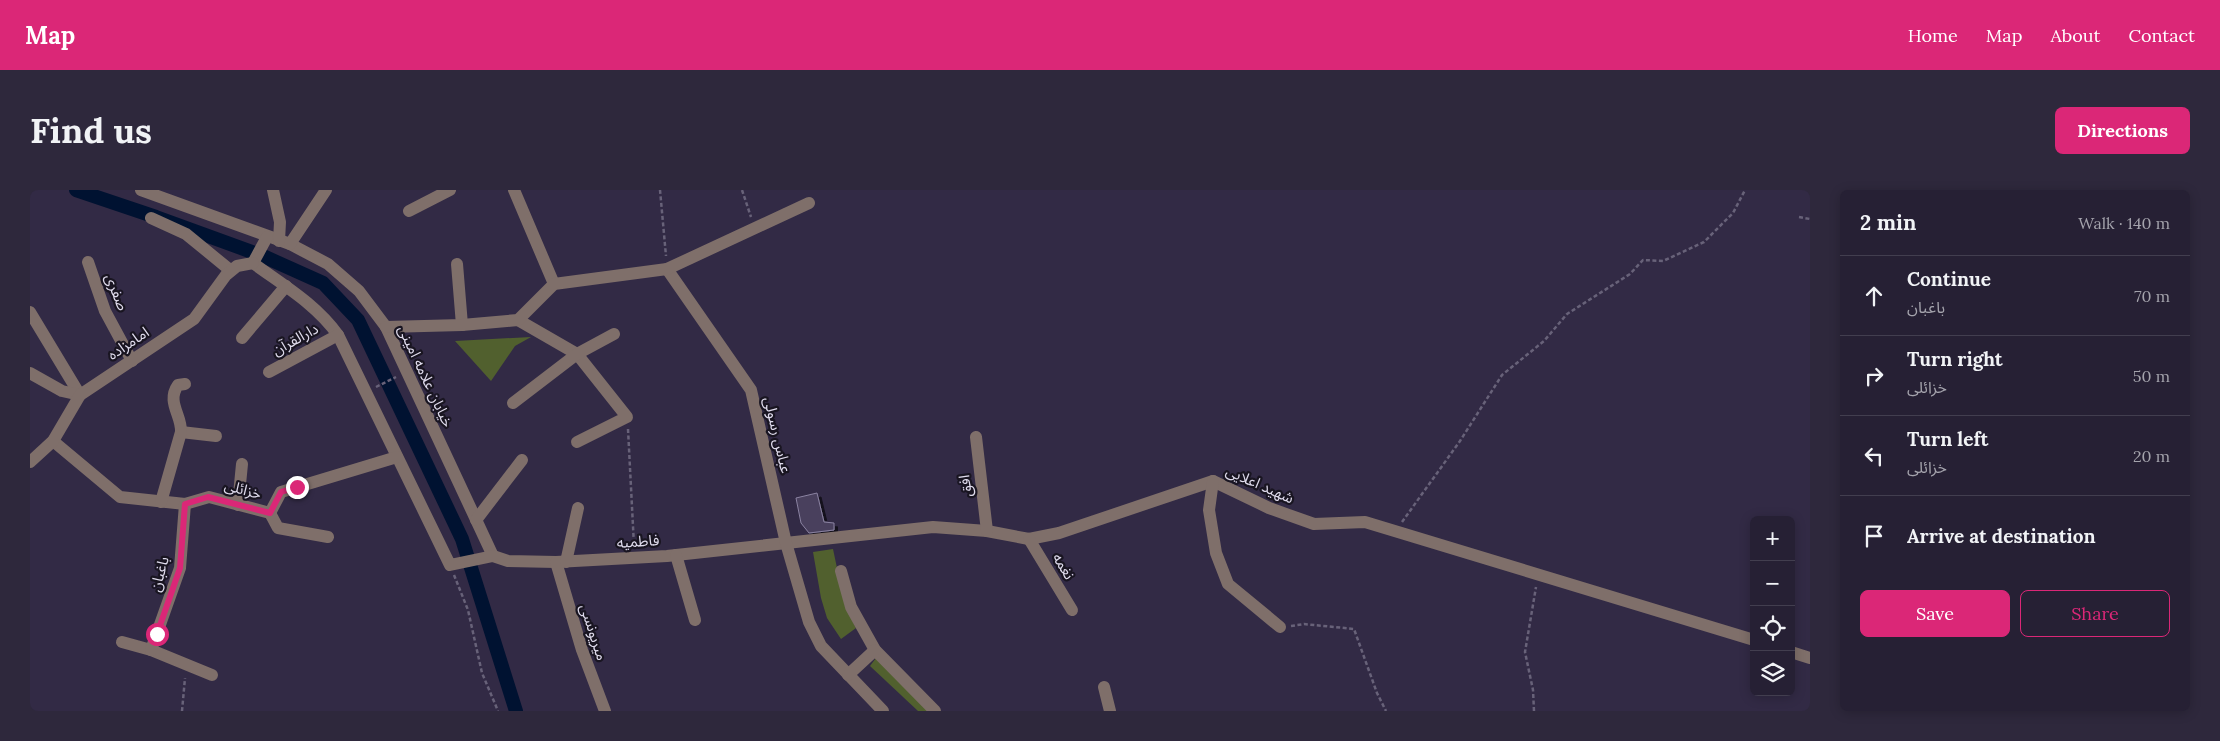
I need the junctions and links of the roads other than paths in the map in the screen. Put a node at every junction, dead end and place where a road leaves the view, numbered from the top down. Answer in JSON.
{"nodes":[{"id":1,"x":141,"y":190,"type":"edge"},
{"id":2,"x":273,"y":190,"type":"edge"},
{"id":3,"x":326,"y":190,"type":"edge"},
{"id":4,"x":450,"y":190,"type":"edge"},
{"id":5,"x":514,"y":190,"type":"edge"},
{"id":6,"x":809,"y":203,"type":"dead end"},
{"id":7,"x":409,"y":211,"type":"dead end"},
{"id":8,"x":151,"y":218,"type":"dead end"},
{"id":9,"x":278,"y":240,"type":"junction"},
{"id":10,"x":88,"y":262,"type":"dead end"},
{"id":11,"x":253,"y":263,"type":"junction"},
{"id":12,"x":457,"y":264,"type":"dead end"},
{"id":13,"x":667,"y":269,"type":"junction"},
{"id":14,"x":230,"y":270,"type":"junction"},
{"id":15,"x":554,"y":284,"type":"junction"},
{"id":16,"x":286,"y":286,"type":"junction"},
{"id":17,"x":30,"y":312,"type":"edge"},
{"id":18,"x":518,"y":320,"type":"junction"},
{"id":19,"x":462,"y":325,"type":"junction"},
{"id":20,"x":386,"y":327,"type":"junction"},
{"id":21,"x":614,"y":334,"type":"dead end"},
{"id":22,"x":338,"y":335,"type":"junction"},
{"id":23,"x":242,"y":338,"type":"dead end"},
{"id":24,"x":577,"y":354,"type":"junction"},
{"id":25,"x":132,"y":360,"type":"junction"},
{"id":26,"x":269,"y":372,"type":"dead end"},
{"id":27,"x":30,"y":373,"type":"edge"},
{"id":28,"x":185,"y":384,"type":"dead end"},
{"id":29,"x":80,"y":395,"type":"junction"},
{"id":30,"x":513,"y":403,"type":"dead end"},
{"id":31,"x":181,"y":432,"type":"junction"},
{"id":32,"x":216,"y":436,"type":"dead end"},
{"id":33,"x":976,"y":437,"type":"dead end"},
{"id":34,"x":54,"y":441,"type":"junction"},
{"id":35,"x":577,"y":442,"type":"dead end"},
{"id":36,"x":397,"y":457,"type":"junction"},
{"id":37,"x":522,"y":460,"type":"dead end"},
{"id":38,"x":30,"y":462,"type":"edge"},
{"id":39,"x":242,"y":464,"type":"dead end"},
{"id":40,"x":1213,"y":481,"type":"junction"},
{"id":41,"x":161,"y":502,"type":"junction"},
{"id":42,"x":185,"y":504,"type":"junction"},
{"id":43,"x":238,"y":505,"type":"junction"},
{"id":44,"x":578,"y":508,"type":"dead end"},
{"id":45,"x":270,"y":513,"type":"junction"},
{"id":46,"x":476,"y":520,"type":"junction"},
{"id":47,"x":987,"y":532,"type":"junction"},
{"id":48,"x":328,"y":538,"type":"dead end"},
{"id":49,"x":1029,"y":539,"type":"junction"},
{"id":50,"x":786,"y":543,"type":"junction"},
{"id":51,"x":676,"y":555,"type":"junction"},
{"id":52,"x":493,"y":556,"type":"junction"},
{"id":53,"x":561,"y":562,"type":"junction"},
{"id":54,"x":841,"y":571,"type":"dead end"},
{"id":55,"x":1072,"y":610,"type":"dead end"},
{"id":56,"x":695,"y":620,"type":"dead end"},
{"id":57,"x":1280,"y":627,"type":"road end"},
{"id":58,"x":1750,"y":639,"type":"edge"},
{"id":59,"x":122,"y":642,"type":"dead end"},
{"id":60,"x":151,"y":650,"type":"junction"},
{"id":61,"x":875,"y":650,"type":"junction"},
{"id":62,"x":1795,"y":653,"type":"edge"},
{"id":63,"x":1810,"y":658,"type":"edge"},
{"id":64,"x":212,"y":675,"type":"dead end"},
{"id":65,"x":848,"y":675,"type":"junction"},
{"id":66,"x":1104,"y":687,"type":"dead end"},
{"id":67,"x":605,"y":711,"type":"edge"},
{"id":68,"x":883,"y":711,"type":"edge"},
{"id":69,"x":935,"y":711,"type":"edge"},
{"id":70,"x":1110,"y":711,"type":"edge"}],
"edges":[{"from":1,"to":9,"type":"street","name":"خیابان علامه امینی"},
{"from":2,"to":9,"type":"street"},
{"from":3,"to":9,"type":"street"},
{"from":4,"to":7,"type":"street"},
{"from":5,"to":15,"type":"street"},
{"from":6,"to":13,"type":"street"},
{"from":8,"to":14,"type":"street"},
{"from":9,"to":11,"type":"street"},
{"from":9,"to":20,"type":"street","name":"خیابان علامه امینی"},
{"from":10,"to":25,"type":"street","name":"صفری"},
{"from":11,"to":14,"type":"street"},
{"from":11,"to":16,"type":"street"},
{"from":12,"to":19,"type":"street"},
{"from":13,"to":15,"type":"street"},
{"from":13,"to":50,"type":"street","name":"عباس رسولی"},
{"from":14,"to":25,"type":"street","name":"امامزاده"},
{"from":15,"to":18,"type":"street"},
{"from":16,"to":22,"type":"street"},
{"from":16,"to":23,"type":"street"},
{"from":17,"to":29,"type":"street"},
{"from":18,"to":19,"type":"street"},
{"from":18,"to":24,"type":"street"},
{"from":19,"to":20,"type":"street"},
{"from":20,"to":46,"type":"street","name":"خیابان علامه امینی"},
{"from":21,"to":24,"type":"street"},
{"from":22,"to":26,"type":"street","name":"دارالقرآن"},
{"from":22,"to":36,"type":"street"},
{"from":24,"to":30,"type":"street"},
{"from":24,"to":35,"type":"street"},
{"from":25,"to":29,"type":"street","name":"امامزاده"},
{"from":27,"to":29,"type":"street"},
{"from":28,"to":31,"type":"street"},
{"from":29,"to":34,"type":"street","name":"امامزاده"},
{"from":31,"to":32,"type":"street"},
{"from":31,"to":41,"type":"street"},
{"from":33,"to":47,"type":"street","name":"افق"},
{"from":34,"to":38,"type":"street","name":"امامزاده"},
{"from":34,"to":41,"type":"street","name":"خزائلی"},
{"from":36,"to":45,"type":"street","name":"خزائلی"},
{"from":36,"to":52,"type":"street"},
{"from":37,"to":46,"type":"street"},
{"from":39,"to":43,"type":"street"},
{"from":40,"to":49,"type":"street","name":"شهید اعلایی"},
{"from":40,"to":57,"type":"street"},
{"from":40,"to":58,"type":"street","name":"شهید اعلایی"},
{"from":41,"to":42,"type":"street","name":"خزائلی"},
{"from":42,"to":43,"type":"street","name":"خزائلی"},
{"from":42,"to":60,"type":"street","name":"باغبان"},
{"from":43,"to":45,"type":"street","name":"خزائلی"},
{"from":44,"to":53,"type":"street"},
{"from":45,"to":48,"type":"street"},
{"from":46,"to":52,"type":"street","name":"خیابان علامه امینی"},
{"from":47,"to":49,"type":"street","name":"فاطمیه"},
{"from":47,"to":50,"type":"street","name":"فاطمیه"},
{"from":49,"to":55,"type":"street","name":"نغمه"},
{"from":50,"to":51,"type":"street","name":"فاطمیه"},
{"from":50,"to":65,"type":"street","name":"عباس رسولی"},
{"from":51,"to":53,"type":"street","name":"فاطمیه"},
{"from":51,"to":56,"type":"street"},
{"from":52,"to":53,"type":"street","name":"فاطمیه"},
{"from":53,"to":67,"type":"street","name":"میریونسی"},
{"from":54,"to":61,"type":"street"},
{"from":59,"to":60,"type":"street"},
{"from":60,"to":64,"type":"street"},
{"from":61,"to":65,"type":"street"},
{"from":61,"to":69,"type":"street"},
{"from":62,"to":63,"type":"street"},
{"from":65,"to":68,"type":"street","name":"عباس رسولی"},
{"from":66,"to":70,"type":"street"}]}
